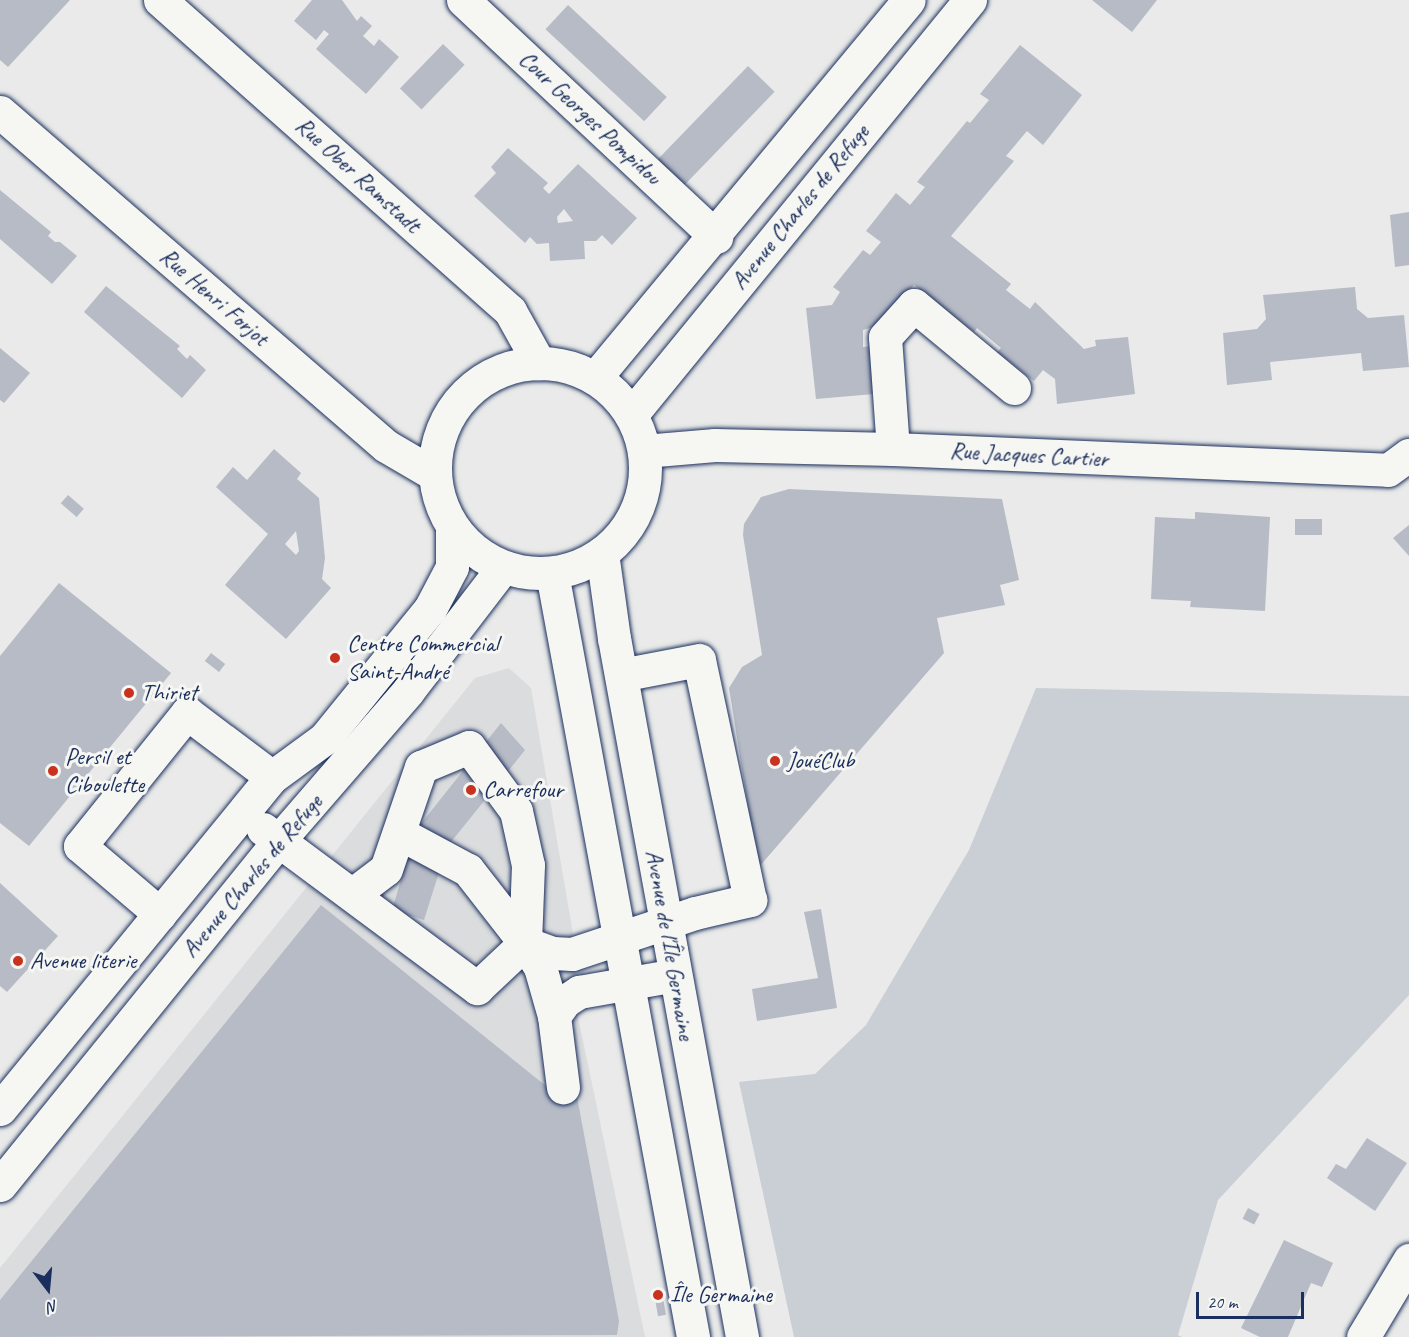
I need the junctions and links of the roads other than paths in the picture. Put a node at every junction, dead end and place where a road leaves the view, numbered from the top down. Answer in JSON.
{"nodes":[{"id":1,"x":160,"y":0,"type":"edge"},
{"id":2,"x":463,"y":0,"type":"edge"},
{"id":3,"x":909,"y":0,"type":"edge"},
{"id":4,"x":970,"y":0,"type":"edge"},
{"id":5,"x":0,"y":112,"type":"edge"},
{"id":6,"x":716,"y":237,"type":"junction"},
{"id":7,"x":539,"y":363,"type":"junction"},
{"id":8,"x":595,"y":378,"type":"junction"},
{"id":9,"x":1014,"y":388,"type":"dead end"},
{"id":10,"x":631,"y":415,"type":"junction"},
{"id":11,"x":893,"y":449,"type":"junction"},
{"id":12,"x":644,"y":451,"type":"junction"},
{"id":13,"x":1409,"y":455,"type":"edge"},
{"id":14,"x":434,"y":474,"type":"junction"},
{"id":15,"x":452,"y":527,"type":"junction"},
{"id":16,"x":602,"y":553,"type":"junction"},
{"id":17,"x":503,"y":567,"type":"junction"},
{"id":18,"x":552,"y":573,"type":"junction"},
{"id":19,"x":621,"y":675,"type":"junction"},
{"id":20,"x":272,"y":777,"type":"junction"},
{"id":21,"x":240,"y":816,"type":"junction"},
{"id":22,"x":399,"y":833,"type":"junction"},
{"id":23,"x":280,"y":839,"type":"junction"},
{"id":24,"x":353,"y":894,"type":"junction"},
{"id":25,"x":160,"y":914,"type":"junction"},
{"id":26,"x":665,"y":922,"type":"junction"},
{"id":27,"x":620,"y":937,"type":"junction"},
{"id":28,"x":525,"y":943,"type":"junction"},
{"id":29,"x":675,"y":975,"type":"junction"},
{"id":30,"x":628,"y":982,"type":"junction"},
{"id":31,"x":554,"y":1016,"type":"junction"},
{"id":32,"x":563,"y":1088,"type":"dead end"},
{"id":33,"x":0,"y":1109,"type":"edge"},
{"id":34,"x":0,"y":1185,"type":"edge"},
{"id":35,"x":1409,"y":1260,"type":"edge"},
{"id":36,"x":693,"y":1337,"type":"edge"},
{"id":37,"x":742,"y":1337,"type":"edge"},
{"id":38,"x":1363,"y":1337,"type":"edge"}],
"edges":[{"from":1,"to":7,"type":"street","name":"Rue Ober Ramstadt"},
{"from":2,"to":6,"type":"street","name":"Cour Georges Pompidou"},
{"from":3,"to":6,"type":"street","name":"Avenue Charles de Refuge"},
{"from":4,"to":10,"type":"street","name":"Avenue Charles de Refuge"},
{"from":5,"to":14,"type":"street","name":"Rue Henri Forjot"},
{"from":6,"to":8,"type":"street","name":"Avenue Charles de Refuge"},
{"from":7,"to":8,"type":"street"},
{"from":7,"to":14,"type":"street"},
{"from":8,"to":10,"type":"street"},
{"from":9,"to":11,"type":"street"},
{"from":10,"to":12,"type":"street"},
{"from":11,"to":12,"type":"street","name":"Rue Jacques Cartier"},
{"from":11,"to":13,"type":"street","name":"Rue Jacques Cartier"},
{"from":12,"to":16,"type":"street"},
{"from":14,"to":15,"type":"street"},
{"from":15,"to":17,"type":"street"},
{"from":15,"to":20,"type":"street","name":"Avenue Charles de Refuge"},
{"from":16,"to":18,"type":"street"},
{"from":16,"to":19,"type":"street","name":"Avenue de l'Île Germaine"},
{"from":17,"to":18,"type":"street"},
{"from":17,"to":23,"type":"street","name":"Avenue Charles de Refuge"},
{"from":18,"to":27,"type":"street","name":"Avenue de l'Île Germaine"},
{"from":19,"to":26,"type":"street","name":"Avenue de l'Île Germaine"},
{"from":19,"to":26,"type":"street"},
{"from":20,"to":21,"type":"street","name":"Avenue Charles de Refuge"},
{"from":20,"to":25,"type":"street"},
{"from":21,"to":23,"type":"street"},
{"from":21,"to":25,"type":"street","name":"Avenue Charles de Refuge"},
{"from":22,"to":24,"type":"street"},
{"from":22,"to":28,"type":"street"},
{"from":22,"to":28,"type":"street"},
{"from":23,"to":24,"type":"street"},
{"from":23,"to":34,"type":"street","name":"Avenue Charles de Refuge"},
{"from":24,"to":28,"type":"street"},
{"from":25,"to":33,"type":"street","name":"Avenue Charles de Refuge"},
{"from":26,"to":27,"type":"street"},
{"from":26,"to":29,"type":"street","name":"Avenue de l'Île Germaine"},
{"from":27,"to":28,"type":"street"},
{"from":27,"to":30,"type":"street","name":"Avenue de l'Île Germaine"},
{"from":28,"to":31,"type":"street"},
{"from":29,"to":30,"type":"street"},
{"from":29,"to":37,"type":"street","name":"Avenue de l'Île Germaine"},
{"from":30,"to":31,"type":"street"},
{"from":30,"to":36,"type":"street","name":"Avenue de l'Île Germaine"},
{"from":31,"to":32,"type":"street"},
{"from":35,"to":38,"type":"street"}]}
